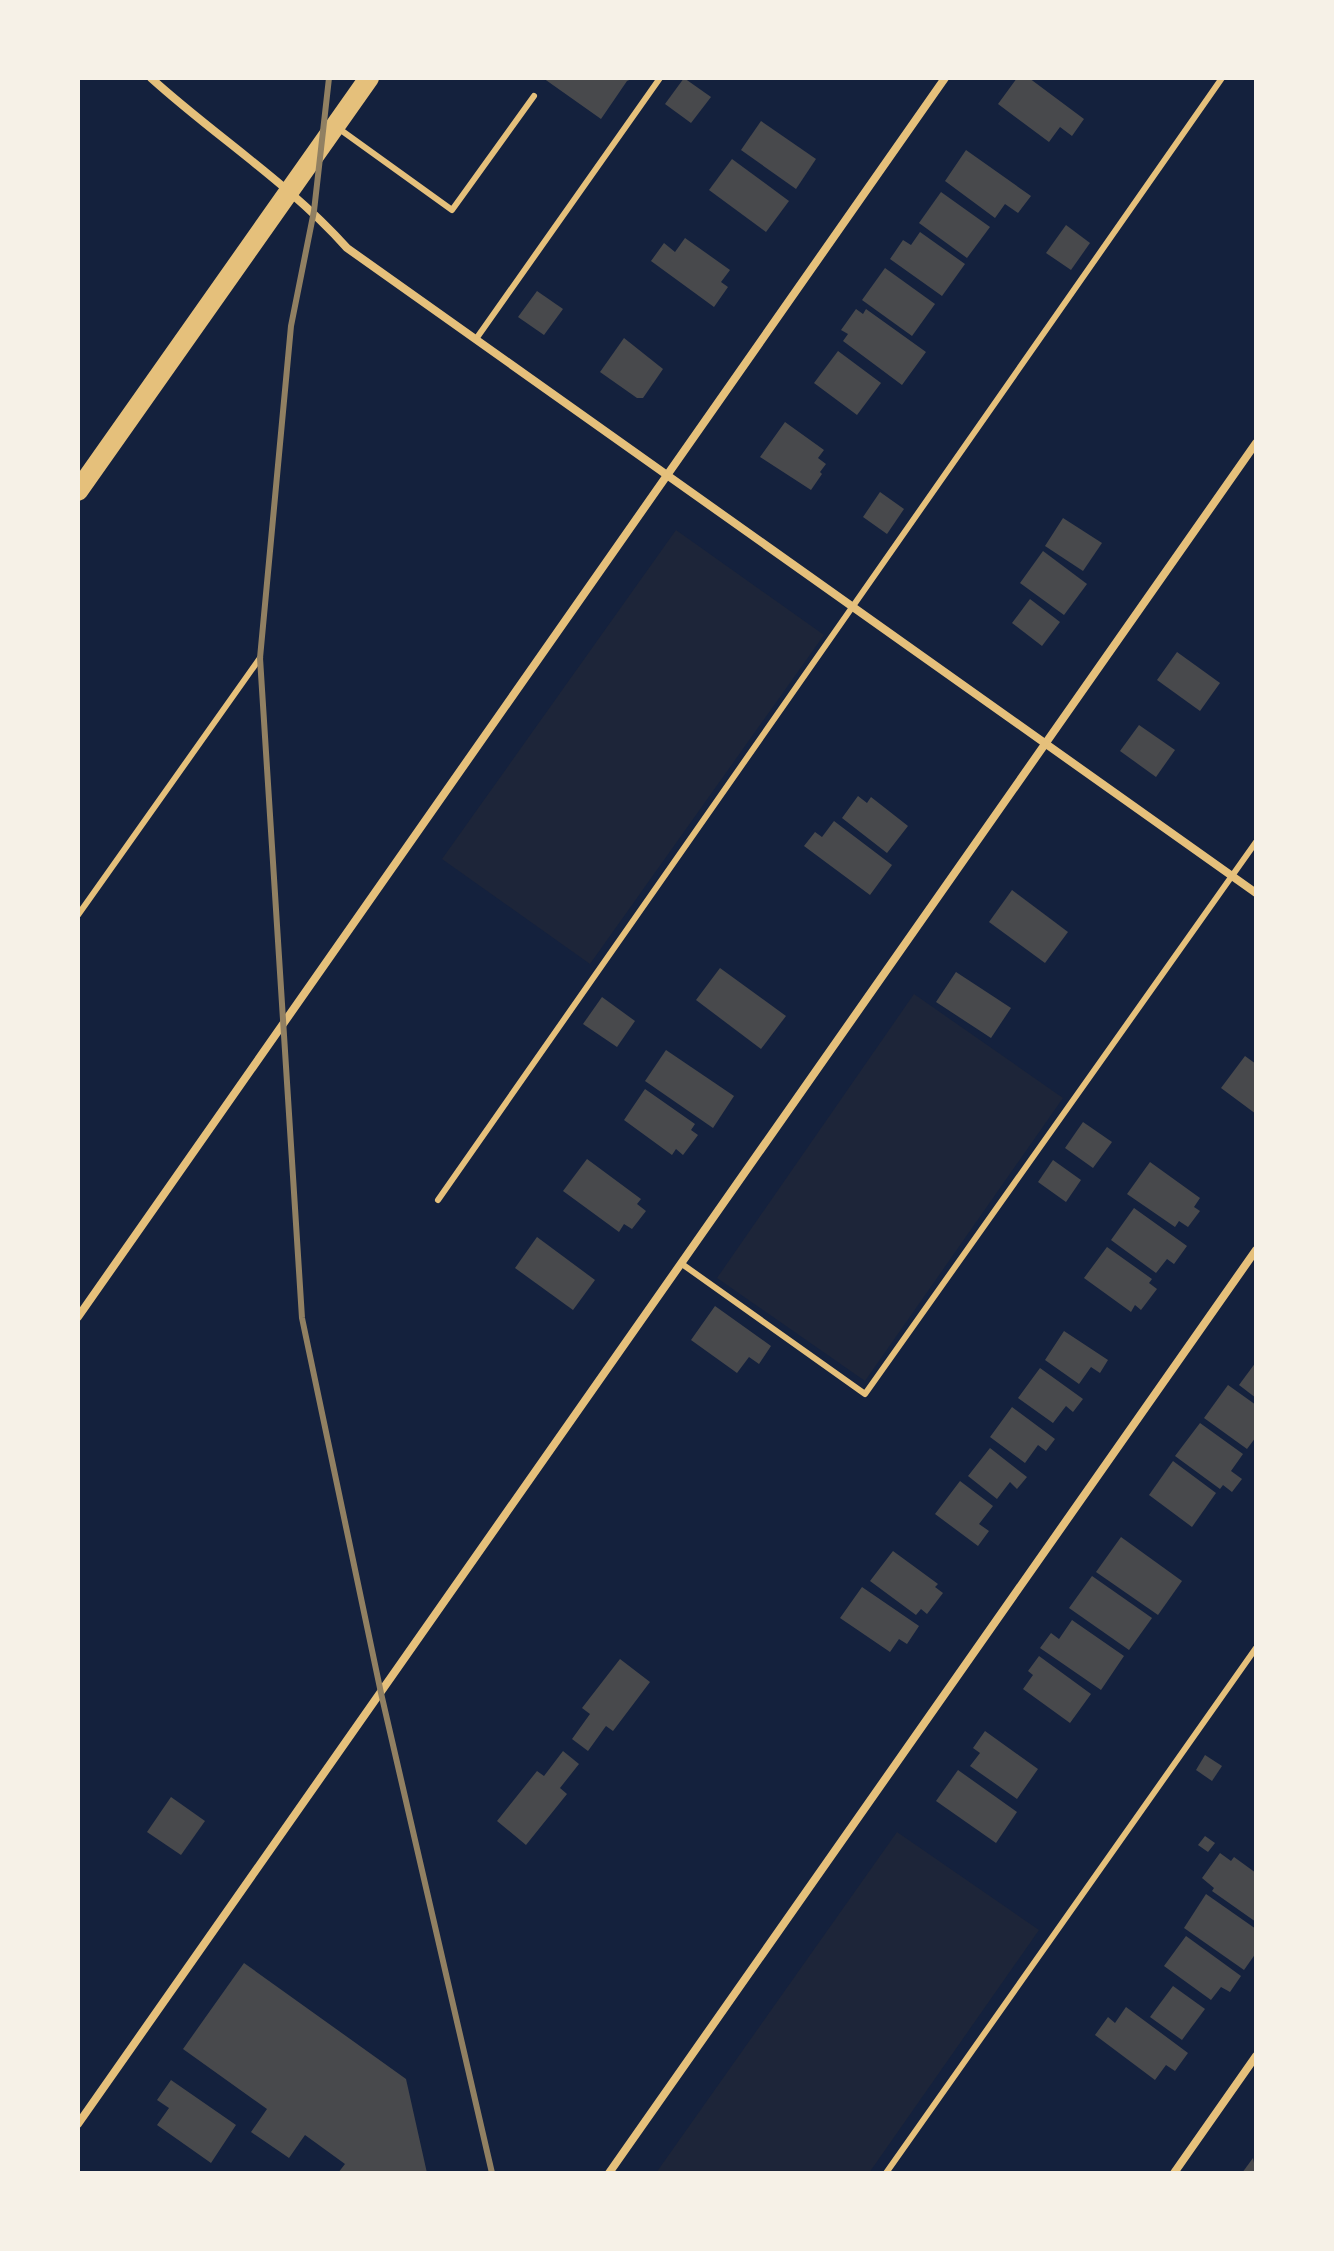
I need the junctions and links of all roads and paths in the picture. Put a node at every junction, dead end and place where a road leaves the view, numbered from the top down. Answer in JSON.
{"nodes":[{"id":1,"x":151,"y":78,"type":"edge"},
{"id":2,"x":369,"y":78,"type":"edge"},
{"id":3,"x":660,"y":78,"type":"edge"},
{"id":4,"x":945,"y":78,"type":"edge"},
{"id":5,"x":1222,"y":78,"type":"edge"},
{"id":6,"x":534,"y":96,"type":"dead end"},
{"id":7,"x":335,"y":126,"type":"junction"},
{"id":8,"x":290,"y":191,"type":"junction"},
{"id":9,"x":476,"y":339,"type":"junction"},
{"id":10,"x":1256,"y":443,"type":"edge"},
{"id":11,"x":667,"y":475,"type":"junction"},
{"id":12,"x":78,"y":491,"type":"edge"},
{"id":13,"x":851,"y":606,"type":"junction"},
{"id":14,"x":260,"y":658,"type":"dead end"},
{"id":15,"x":1045,"y":744,"type":"junction"},
{"id":16,"x":1256,"y":842,"type":"edge"},
{"id":17,"x":1232,"y":876,"type":"junction"},
{"id":18,"x":1256,"y":893,"type":"edge"},
{"id":19,"x":78,"y":915,"type":"edge"},
{"id":20,"x":438,"y":1200,"type":"dead end"},
{"id":21,"x":1256,"y":1250,"type":"edge"},
{"id":22,"x":682,"y":1264,"type":"junction"},
{"id":23,"x":78,"y":1317,"type":"edge"},
{"id":24,"x":1256,"y":1648,"type":"edge"},
{"id":25,"x":1256,"y":2056,"type":"edge"},
{"id":26,"x":78,"y":2124,"type":"edge"},
{"id":27,"x":609,"y":2173,"type":"edge"},
{"id":28,"x":886,"y":2173,"type":"edge"},
{"id":29,"x":1174,"y":2173,"type":"edge"}],
"edges":[{"from":1,"to":8,"type":"street"},
{"from":2,"to":7,"type":"main road"},
{"from":3,"to":9,"type":"lane"},
{"from":4,"to":11,"type":"street"},
{"from":5,"to":13,"type":"lane"},
{"from":6,"to":7,"type":"lane"},
{"from":7,"to":8,"type":"main road"},
{"from":8,"to":9,"type":"street"},
{"from":8,"to":12,"type":"main road"},
{"from":9,"to":11,"type":"street"},
{"from":10,"to":15,"type":"street"},
{"from":11,"to":13,"type":"street"},
{"from":11,"to":23,"type":"street"},
{"from":13,"to":15,"type":"street"},
{"from":13,"to":20,"type":"lane"},
{"from":14,"to":19,"type":"lane"},
{"from":15,"to":17,"type":"street"},
{"from":15,"to":22,"type":"street"},
{"from":16,"to":17,"type":"lane"},
{"from":17,"to":18,"type":"street"},
{"from":17,"to":22,"type":"lane"},
{"from":21,"to":27,"type":"street"},
{"from":22,"to":26,"type":"street"},
{"from":24,"to":28,"type":"lane"},
{"from":25,"to":29,"type":"street"}]}
